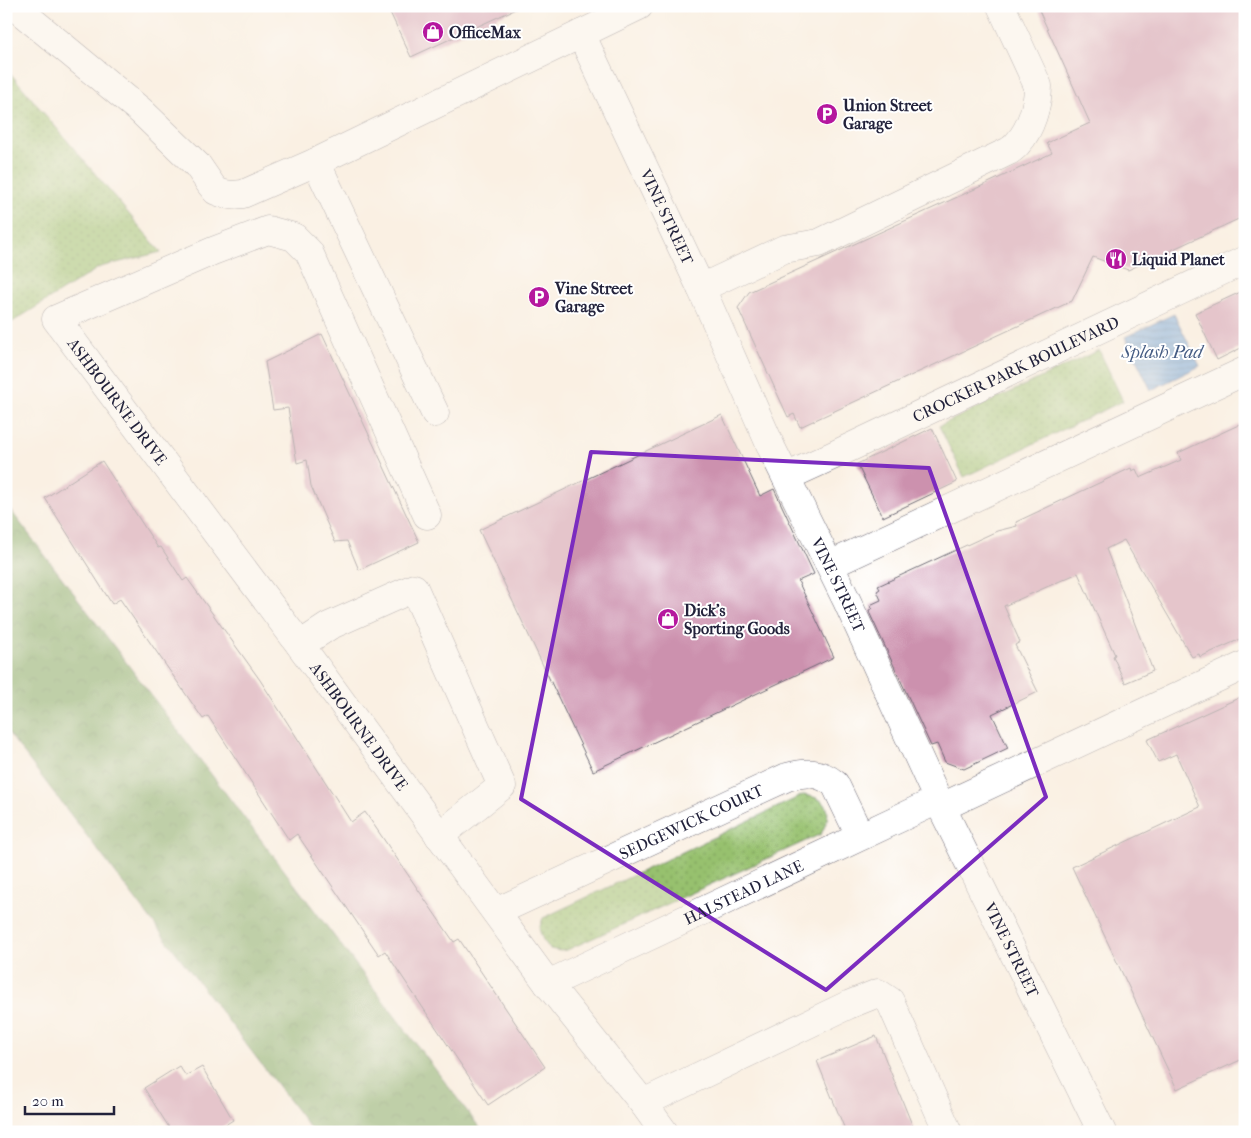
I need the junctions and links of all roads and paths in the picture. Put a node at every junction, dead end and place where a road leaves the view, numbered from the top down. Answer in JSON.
{"nodes":[{"id":1,"x":14,"y":6,"type":"edge"},
{"id":2,"x":639,"y":6,"type":"edge"},
{"id":3,"x":1001,"y":6,"type":"edge"},
{"id":4,"x":581,"y":34,"type":"junction"},
{"id":5,"x":316,"y":162,"type":"junction"},
{"id":6,"x":1245,"y":260,"type":"edge"},
{"id":7,"x":700,"y":288,"type":"junction"},
{"id":8,"x":1245,"y":371,"type":"edge"},
{"id":9,"x":435,"y":413,"type":"dead end"},
{"id":10,"x":786,"y":477,"type":"junction"},
{"id":11,"x":427,"y":515,"type":"dead end"},
{"id":12,"x":830,"y":565,"type":"junction"},
{"id":13,"x":300,"y":645,"type":"junction"},
{"id":14,"x":1245,"y":665,"type":"edge"},
{"id":15,"x":940,"y":803,"type":"junction"},
{"id":16,"x":439,"y":836,"type":"junction"},
{"id":17,"x":860,"y":836,"type":"junction"},
{"id":18,"x":496,"y":912,"type":"junction"},
{"id":19,"x":548,"y":984,"type":"junction"},
{"id":20,"x":643,"y":1104,"type":"junction"},
{"id":21,"x":664,"y":1132,"type":"edge"},
{"id":22,"x":948,"y":1132,"type":"edge"},
{"id":23,"x":1102,"y":1132,"type":"edge"}],
"edges":[{"from":1,"to":5,"type":"street"},
{"from":2,"to":4,"type":"street"},
{"from":3,"to":7,"type":"street"},
{"from":4,"to":5,"type":"street"},
{"from":4,"to":7,"type":"street","name":"VINE STREET"},
{"from":5,"to":9,"type":"street"},
{"from":6,"to":10,"type":"street","name":"CROCKER PARK BOULEVARD"},
{"from":7,"to":10,"type":"street","name":"VINE STREET"},
{"from":8,"to":12,"type":"street"},
{"from":10,"to":12,"type":"street","name":"VINE STREET"},
{"from":11,"to":13,"type":"street","name":"ASHBOURNE DRIVE"},
{"from":12,"to":15,"type":"street","name":"VINE STREET"},
{"from":13,"to":16,"type":"street","name":"ASHBOURNE DRIVE"},
{"from":13,"to":16,"type":"street"},
{"from":14,"to":15,"type":"street","name":"HALSTEAD LANE"},
{"from":15,"to":17,"type":"street","name":"HALSTEAD LANE"},
{"from":15,"to":23,"type":"street","name":"VINE STREET"},
{"from":16,"to":18,"type":"street","name":"ASHBOURNE DRIVE"},
{"from":17,"to":18,"type":"street","name":"SEDGEWICK COURT"},
{"from":17,"to":19,"type":"street","name":"HALSTEAD LANE"},
{"from":18,"to":19,"type":"street","name":"ASHBOURNE DRIVE"},
{"from":19,"to":20,"type":"street","name":"ASHBOURNE DRIVE"},
{"from":20,"to":21,"type":"street","name":"ASHBOURNE DRIVE"},
{"from":20,"to":22,"type":"street"}]}
